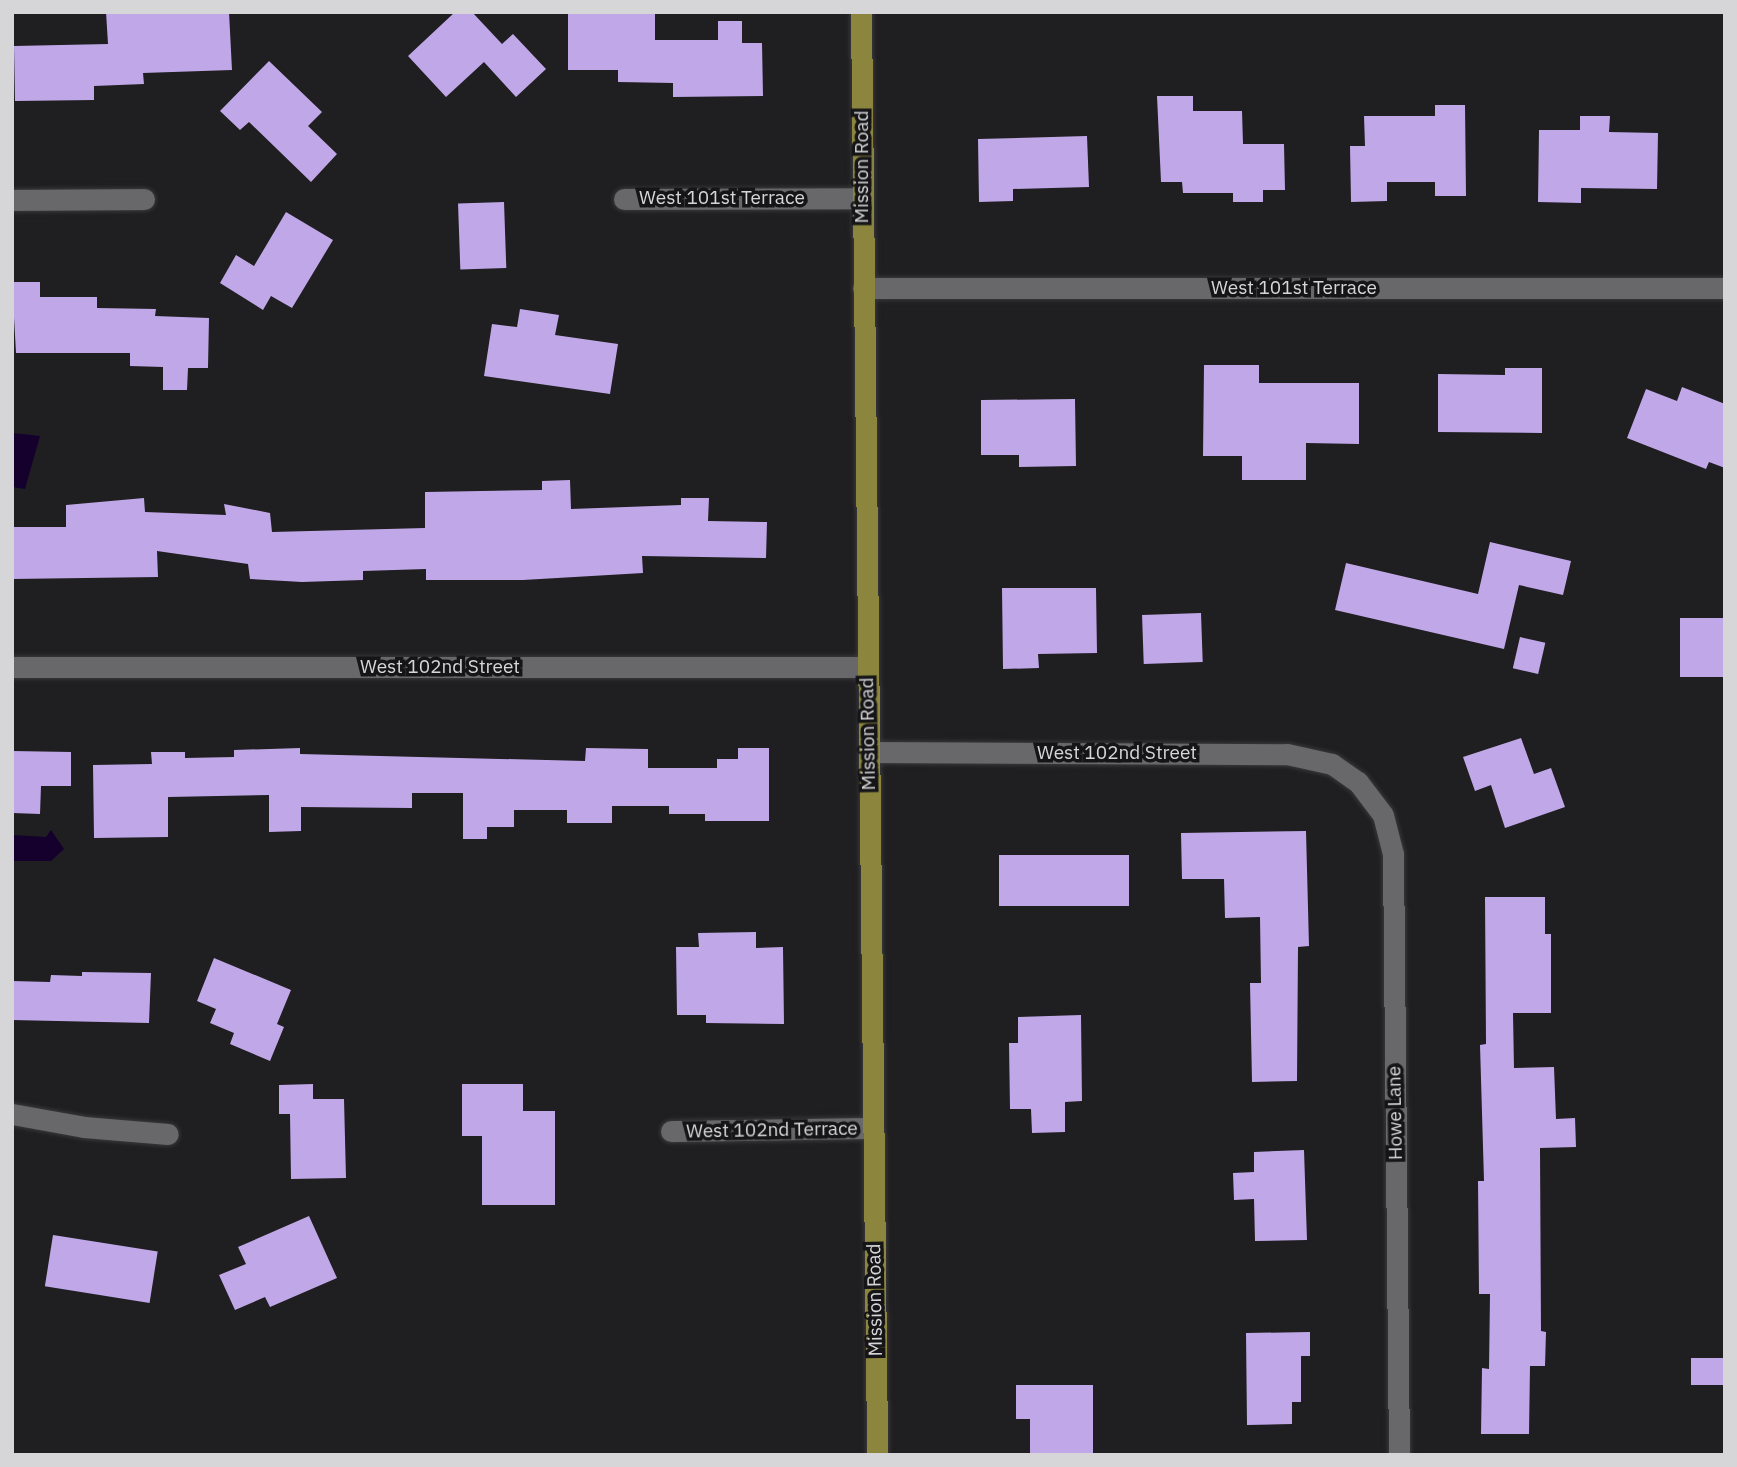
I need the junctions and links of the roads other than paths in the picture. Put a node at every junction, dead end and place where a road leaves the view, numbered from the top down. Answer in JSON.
{"nodes":[{"id":1,"x":861,"y":12,"type":"edge"},
{"id":2,"x":863,"y":198,"type":"junction"},
{"id":3,"x":144,"y":199,"type":"dead end"},
{"id":4,"x":624,"y":199,"type":"dead end"},
{"id":5,"x":12,"y":200,"type":"edge"},
{"id":6,"x":863,"y":288,"type":"junction"},
{"id":7,"x":1725,"y":288,"type":"edge"},
{"id":8,"x":12,"y":667,"type":"edge"},
{"id":9,"x":867,"y":667,"type":"junction"},
{"id":10,"x":869,"y":752,"type":"junction"},
{"id":11,"x":1358,"y":782,"type":"joint"},
{"id":12,"x":12,"y":1114,"type":"edge"},
{"id":13,"x":873,"y":1128,"type":"junction"},
{"id":14,"x":671,"y":1131,"type":"dead end"},
{"id":15,"x":168,"y":1134,"type":"dead end"},
{"id":16,"x":877,"y":1455,"type":"edge"},
{"id":17,"x":1399,"y":1455,"type":"edge"}],
"edges":[{"from":1,"to":2,"type":"main road","name":"Mission Road"},
{"from":2,"to":4,"type":"street","name":"West 101st Terrace"},
{"from":2,"to":6,"type":"main road","name":"Mission Road"},
{"from":3,"to":5,"type":"street"},
{"from":6,"to":7,"type":"street","name":"West 101st Terrace"},
{"from":6,"to":9,"type":"main road","name":"Mission Road"},
{"from":8,"to":9,"type":"street","name":"West 102nd Street"},
{"from":9,"to":10,"type":"main road","name":"Mission Road"},
{"from":10,"to":11,"type":"street","name":"West 102nd Street"},
{"from":10,"to":13,"type":"main road","name":"Mission Road"},
{"from":11,"to":17,"type":"street","name":"Howe Lane"},
{"from":12,"to":15,"type":"street"},
{"from":13,"to":14,"type":"street","name":"West 102nd Terrace"},
{"from":13,"to":16,"type":"main road","name":"Mission Road"}]}
